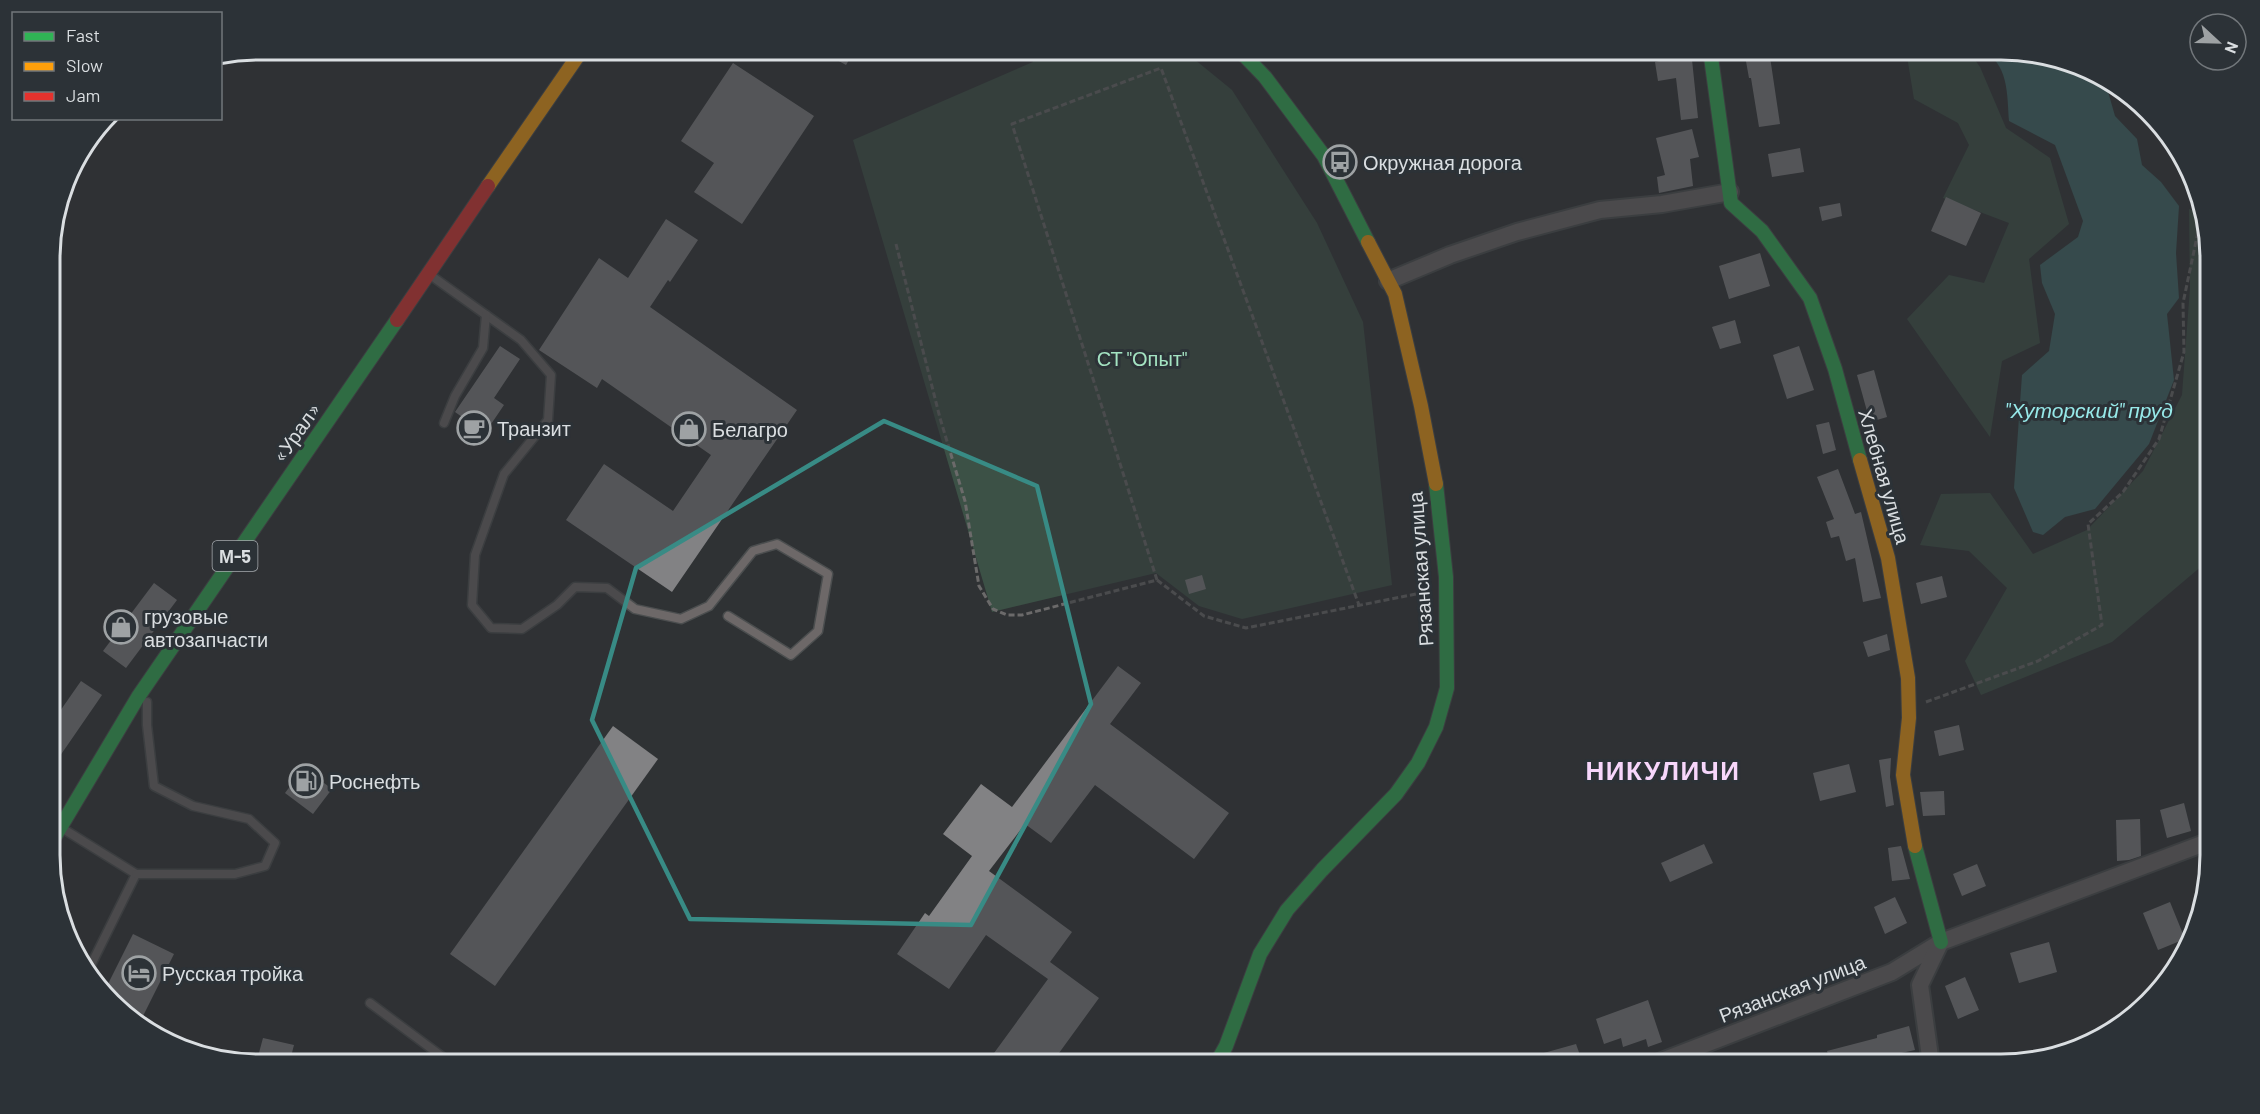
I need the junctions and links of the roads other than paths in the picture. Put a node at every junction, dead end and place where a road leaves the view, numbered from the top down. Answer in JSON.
{"nodes":[{"id":1,"x":575,"y":60,"type":"edge"},
{"id":2,"x":1249,"y":60,"type":"edge"},
{"id":3,"x":1711,"y":60,"type":"edge"},
{"id":4,"x":1730,"y":192,"type":"junction"},
{"id":5,"x":429,"y":274,"type":"junction"},
{"id":6,"x":1388,"y":281,"type":"junction"},
{"id":7,"x":486,"y":315,"type":"junction"},
{"id":8,"x":444,"y":423,"type":"dead end"},
{"id":9,"x":728,"y":616,"type":"dead end"},
{"id":10,"x":147,"y":684,"type":"junction"},
{"id":11,"x":61,"y":827,"type":"joint"},
{"id":12,"x":2200,"y":845,"type":"edge"},
{"id":13,"x":136,"y":874,"type":"junction"},
{"id":14,"x":1941,"y":942,"type":"junction"},
{"id":15,"x":92,"y":963,"type":"edge"},
{"id":16,"x":370,"y":1003,"type":"dead end"},
{"id":17,"x":439,"y":1054,"type":"edge"},
{"id":18,"x":1222,"y":1054,"type":"edge"},
{"id":19,"x":1680,"y":1054,"type":"edge"},
{"id":20,"x":1930,"y":1054,"type":"edge"}],
"edges":[{"from":1,"to":5,"type":"main road","name":"«Урал»","number":"М-5"},
{"from":2,"to":6,"type":"main road","name":"Рязанская улица"},
{"from":3,"to":4,"type":"main road","name":"Хлебная улица"},
{"from":4,"to":6,"type":"street"},
{"from":4,"to":14,"type":"main road","name":"Хлебная улица"},
{"from":5,"to":7,"type":"lane"},
{"from":5,"to":10,"type":"main road","name":"«Урал»","number":"М-5"},
{"from":6,"to":18,"type":"main road","name":"Рязанская улица"},
{"from":7,"to":8,"type":"lane"},
{"from":7,"to":9,"type":"lane"},
{"from":10,"to":11,"type":"main road","name":"«Урал»","number":"М-5"},
{"from":10,"to":13,"type":"lane"},
{"from":11,"to":13,"type":"lane"},
{"from":12,"to":14,"type":"street","name":"Рязанская улица"},
{"from":13,"to":15,"type":"lane"},
{"from":14,"to":19,"type":"street","name":"Рязанская улица"},
{"from":14,"to":20,"type":"street"},
{"from":16,"to":17,"type":"lane"}]}
